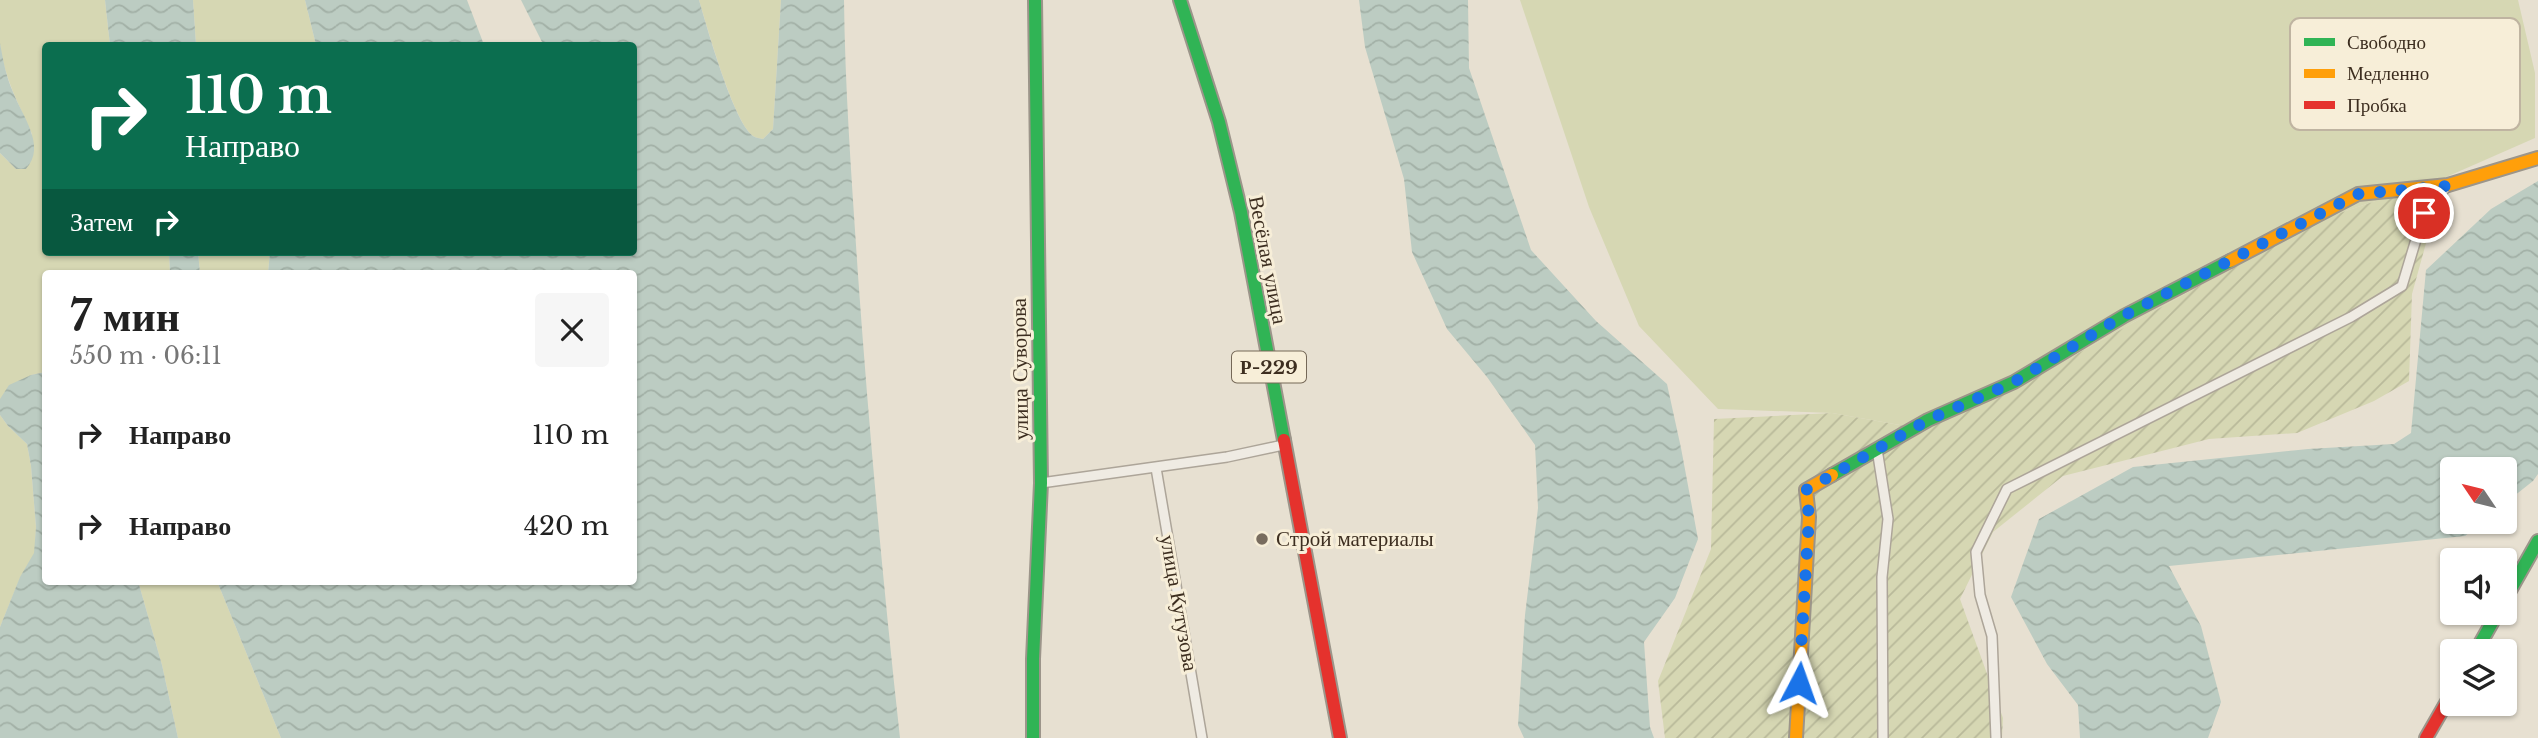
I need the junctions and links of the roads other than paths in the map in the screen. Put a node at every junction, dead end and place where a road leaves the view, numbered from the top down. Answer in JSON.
{"nodes":[{"id":1,"x":1035,"y":0,"type":"edge"},
{"id":2,"x":1180,"y":0,"type":"edge"},
{"id":3,"x":2538,"y":158,"type":"edge"},
{"id":4,"x":2448,"y":186,"type":"junction"},
{"id":5,"x":1283,"y":445,"type":"junction"},
{"id":6,"x":1877,"y":449,"type":"junction"},
{"id":7,"x":1156,"y":468,"type":"junction"},
{"id":8,"x":1041,"y":483,"type":"junction"},
{"id":9,"x":2538,"y":541,"type":"edge"},
{"id":10,"x":2517,"y":578,"type":"edge"},
{"id":11,"x":2440,"y":714,"type":"edge"},
{"id":12,"x":1033,"y":738,"type":"edge"},
{"id":13,"x":1202,"y":738,"type":"edge"},
{"id":14,"x":1340,"y":738,"type":"edge"},
{"id":15,"x":1796,"y":738,"type":"edge"},
{"id":16,"x":1883,"y":738,"type":"edge"},
{"id":17,"x":1996,"y":738,"type":"edge"},
{"id":18,"x":2426,"y":738,"type":"edge"}],
"edges":[{"from":1,"to":8,"type":"street","name":"улица Суворова"},
{"from":2,"to":5,"type":"street","name":"Весёлая улица","number":"Р-229"},
{"from":3,"to":4,"type":"street"},
{"from":4,"to":6,"type":"street"},
{"from":4,"to":17,"type":"street"},
{"from":5,"to":7,"type":"street"},
{"from":5,"to":14,"type":"street","name":"Весёлая улица","number":"Р-229"},
{"from":6,"to":15,"type":"street"},
{"from":6,"to":16,"type":"street"},
{"from":7,"to":8,"type":"street"},
{"from":7,"to":13,"type":"street","name":"улица Кутузова"},
{"from":8,"to":12,"type":"street","name":"улица Суворова"},
{"from":9,"to":10,"type":"street"},
{"from":11,"to":18,"type":"street"}]}
